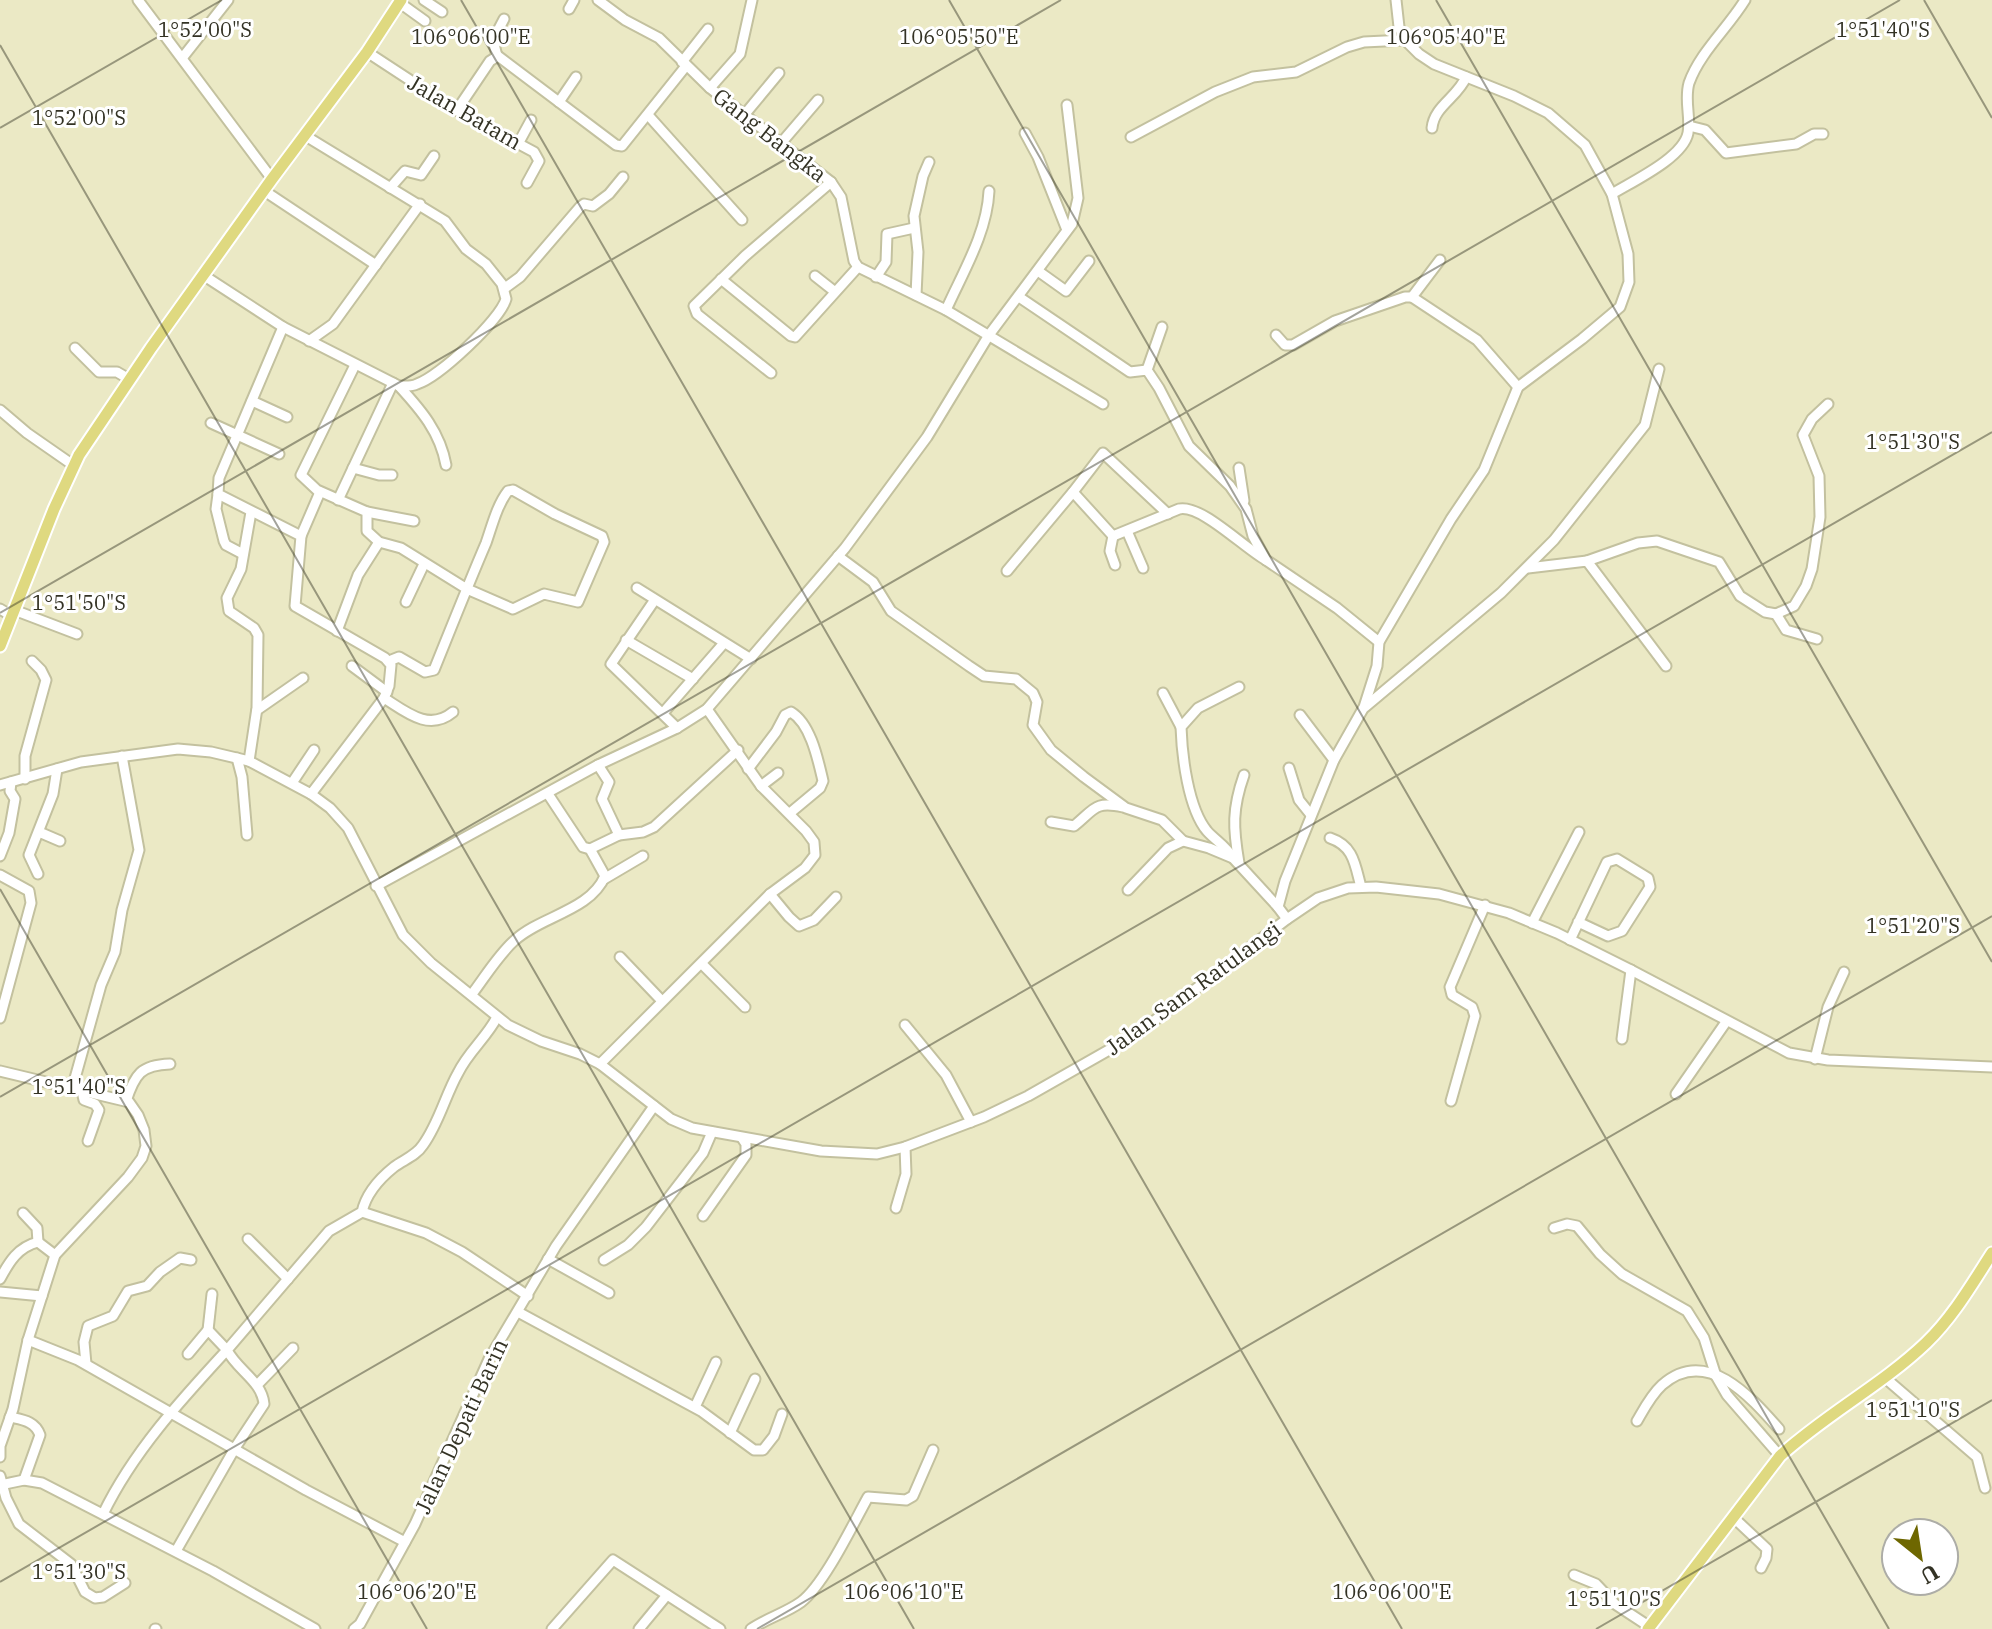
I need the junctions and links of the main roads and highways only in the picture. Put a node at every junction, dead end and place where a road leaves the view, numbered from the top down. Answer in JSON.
{"nodes":[{"id":1,"x":400,"y":1,"type":"edge"},
{"id":2,"x":0,"y":646,"type":"edge"},
{"id":3,"x":1992,"y":1253,"type":"edge"},
{"id":4,"x":1649,"y":1628,"type":"edge"}],
"edges":[{"from":1,"to":2,"type":"main road"},
{"from":3,"to":4,"type":"main road"}]}
